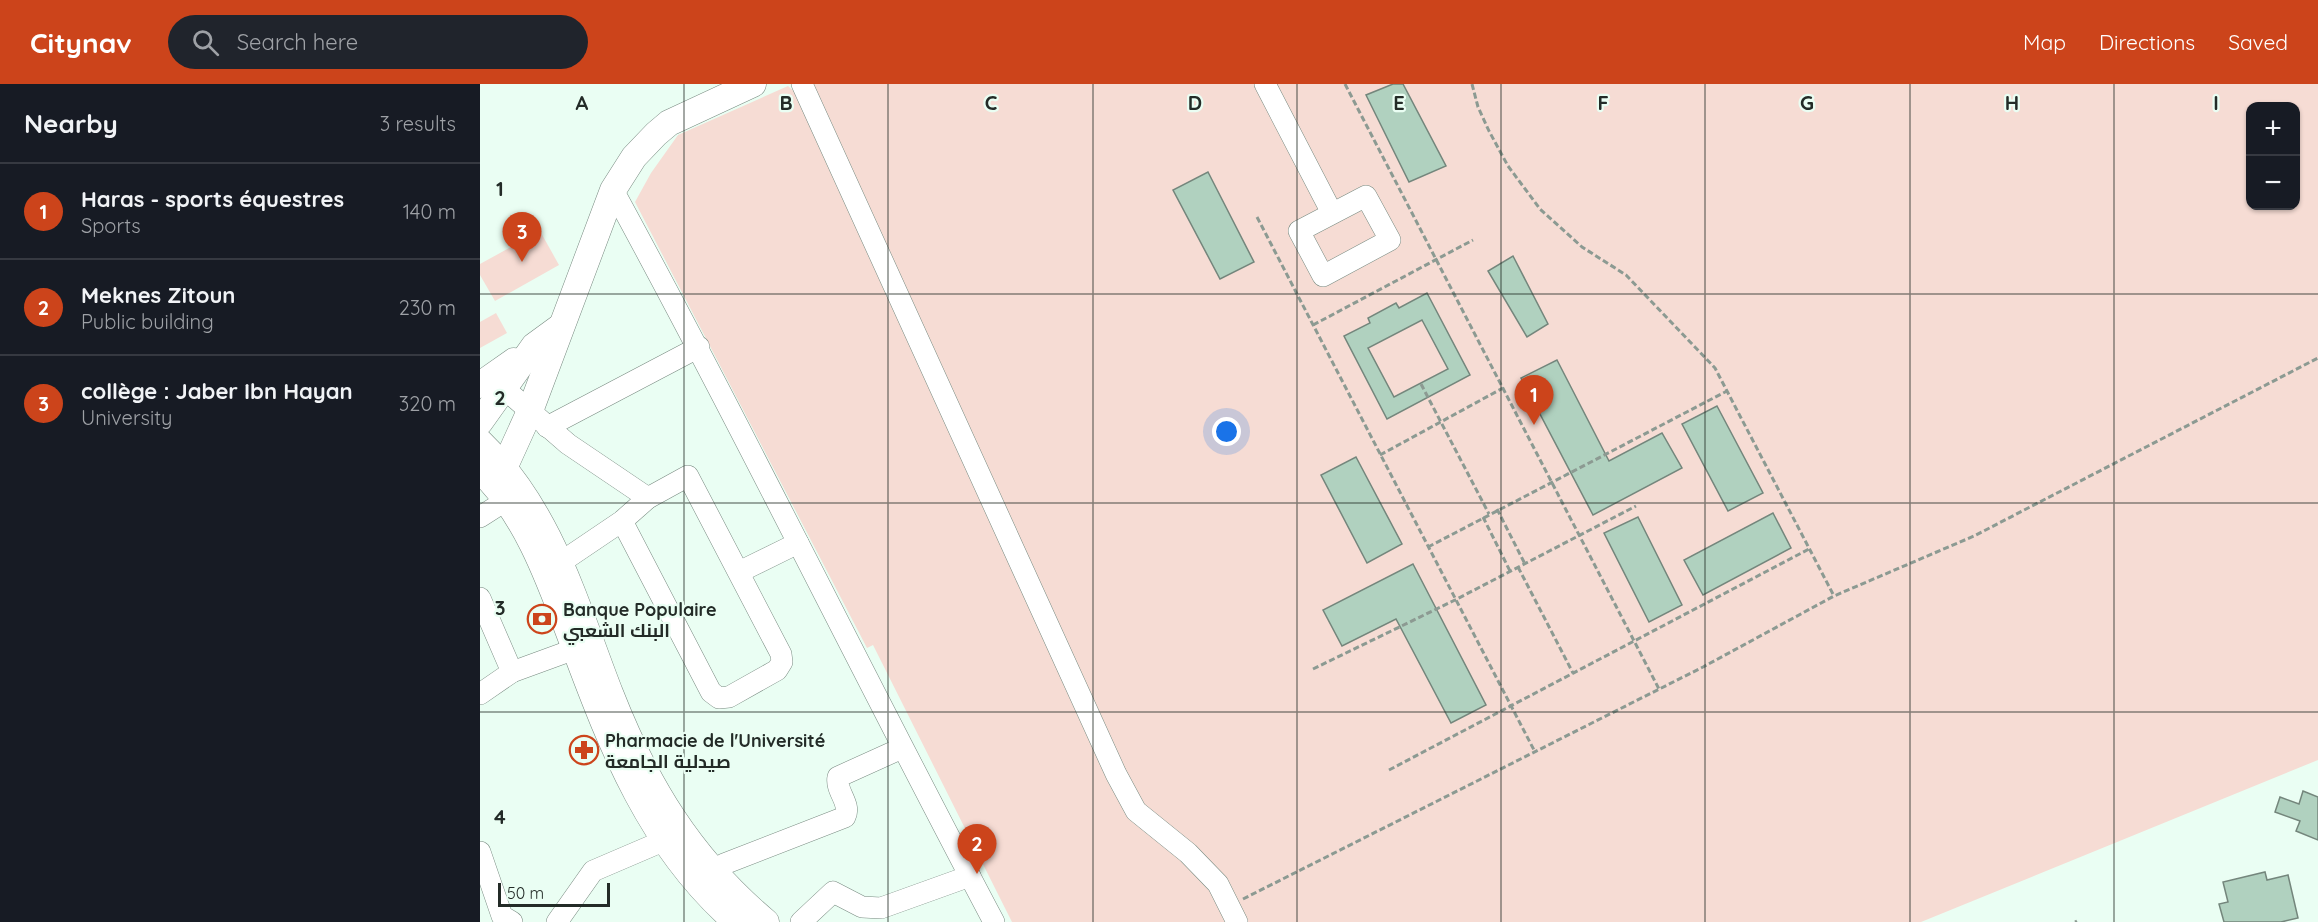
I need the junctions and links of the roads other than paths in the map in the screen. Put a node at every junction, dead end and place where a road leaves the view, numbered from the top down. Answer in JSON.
{"nodes":[{"id":1,"x":753,"y":84,"type":"edge"},
{"id":2,"x":802,"y":84,"type":"edge"},
{"id":3,"x":1265,"y":84,"type":"edge"},
{"id":4,"x":614,"y":190,"type":"junction"},
{"id":5,"x":1332,"y":213,"type":"dead end"},
{"id":6,"x":560,"y":327,"type":"junction"},
{"id":7,"x":699,"y":347,"type":"junction"},
{"id":8,"x":492,"y":384,"type":"edge"},
{"id":9,"x":538,"y":419,"type":"junction"},
{"id":10,"x":480,"y":422,"type":"edge"},
{"id":11,"x":480,"y":442,"type":"edge"},
{"id":12,"x":495,"y":480,"type":"edge"},
{"id":13,"x":648,"y":498,"type":"junction"},
{"id":14,"x":480,"y":517,"type":"edge"},
{"id":15,"x":622,"y":521,"type":"junction"},
{"id":16,"x":798,"y":543,"type":"junction"},
{"id":17,"x":554,"y":568,"type":"junction"},
{"id":18,"x":739,"y":572,"type":"junction"},
{"id":19,"x":480,"y":598,"type":"edge"},
{"id":20,"x":575,"y":649,"type":"junction"},
{"id":21,"x":512,"y":672,"type":"junction"},
{"id":22,"x":480,"y":694,"type":"edge"},
{"id":23,"x":902,"y":748,"type":"junction"},
{"id":24,"x":663,"y":841,"type":"junction"},
{"id":25,"x":480,"y":852,"type":"edge"},
{"id":26,"x":970,"y":876,"type":"junction"},
{"id":27,"x":717,"y":878,"type":"junction"},
{"id":28,"x":717,"y":913,"type":"edge"},
{"id":29,"x":1234,"y":914,"type":"edge"},
{"id":30,"x":512,"y":922,"type":"edge"},
{"id":31,"x":557,"y":922,"type":"edge"},
{"id":32,"x":735,"y":922,"type":"edge"},
{"id":33,"x":766,"y":922,"type":"edge"},
{"id":34,"x":801,"y":922,"type":"edge"},
{"id":35,"x":994,"y":922,"type":"edge"}],
"edges":[{"from":1,"to":4,"type":"main road"},
{"from":2,"to":29,"type":"street"},
{"from":3,"to":5,"type":"street"},
{"from":4,"to":6,"type":"main road"},
{"from":4,"to":7,"type":"street"},
{"from":6,"to":8,"type":"main road"},
{"from":6,"to":9,"type":"main road"},
{"from":7,"to":9,"type":"street"},
{"from":7,"to":16,"type":"street"},
{"from":8,"to":9,"type":"street"},
{"from":8,"to":10,"type":"main road"},
{"from":9,"to":12,"type":"main road"},
{"from":9,"to":13,"type":"street"},
{"from":11,"to":12,"type":"main road"},
{"from":12,"to":14,"type":"street"},
{"from":12,"to":17,"type":"main road"},
{"from":12,"to":17,"type":"main road"},
{"from":13,"to":15,"type":"street"},
{"from":13,"to":18,"type":"street"},
{"from":15,"to":17,"type":"street"},
{"from":15,"to":18,"type":"street"},
{"from":16,"to":18,"type":"street"},
{"from":16,"to":23,"type":"street"},
{"from":17,"to":20,"type":"main road"},
{"from":17,"to":27,"type":"main road"},
{"from":19,"to":21,"type":"street"},
{"from":20,"to":21,"type":"street"},
{"from":20,"to":24,"type":"main road"},
{"from":21,"to":22,"type":"street"},
{"from":23,"to":26,"type":"street"},
{"from":23,"to":27,"type":"street"},
{"from":24,"to":28,"type":"main road"},
{"from":24,"to":31,"type":"street"},
{"from":25,"to":30,"type":"street"},
{"from":26,"to":34,"type":"street"},
{"from":26,"to":35,"type":"street"},
{"from":27,"to":28,"type":"street"},
{"from":27,"to":33,"type":"main road"},
{"from":28,"to":32,"type":"main road"}]}
